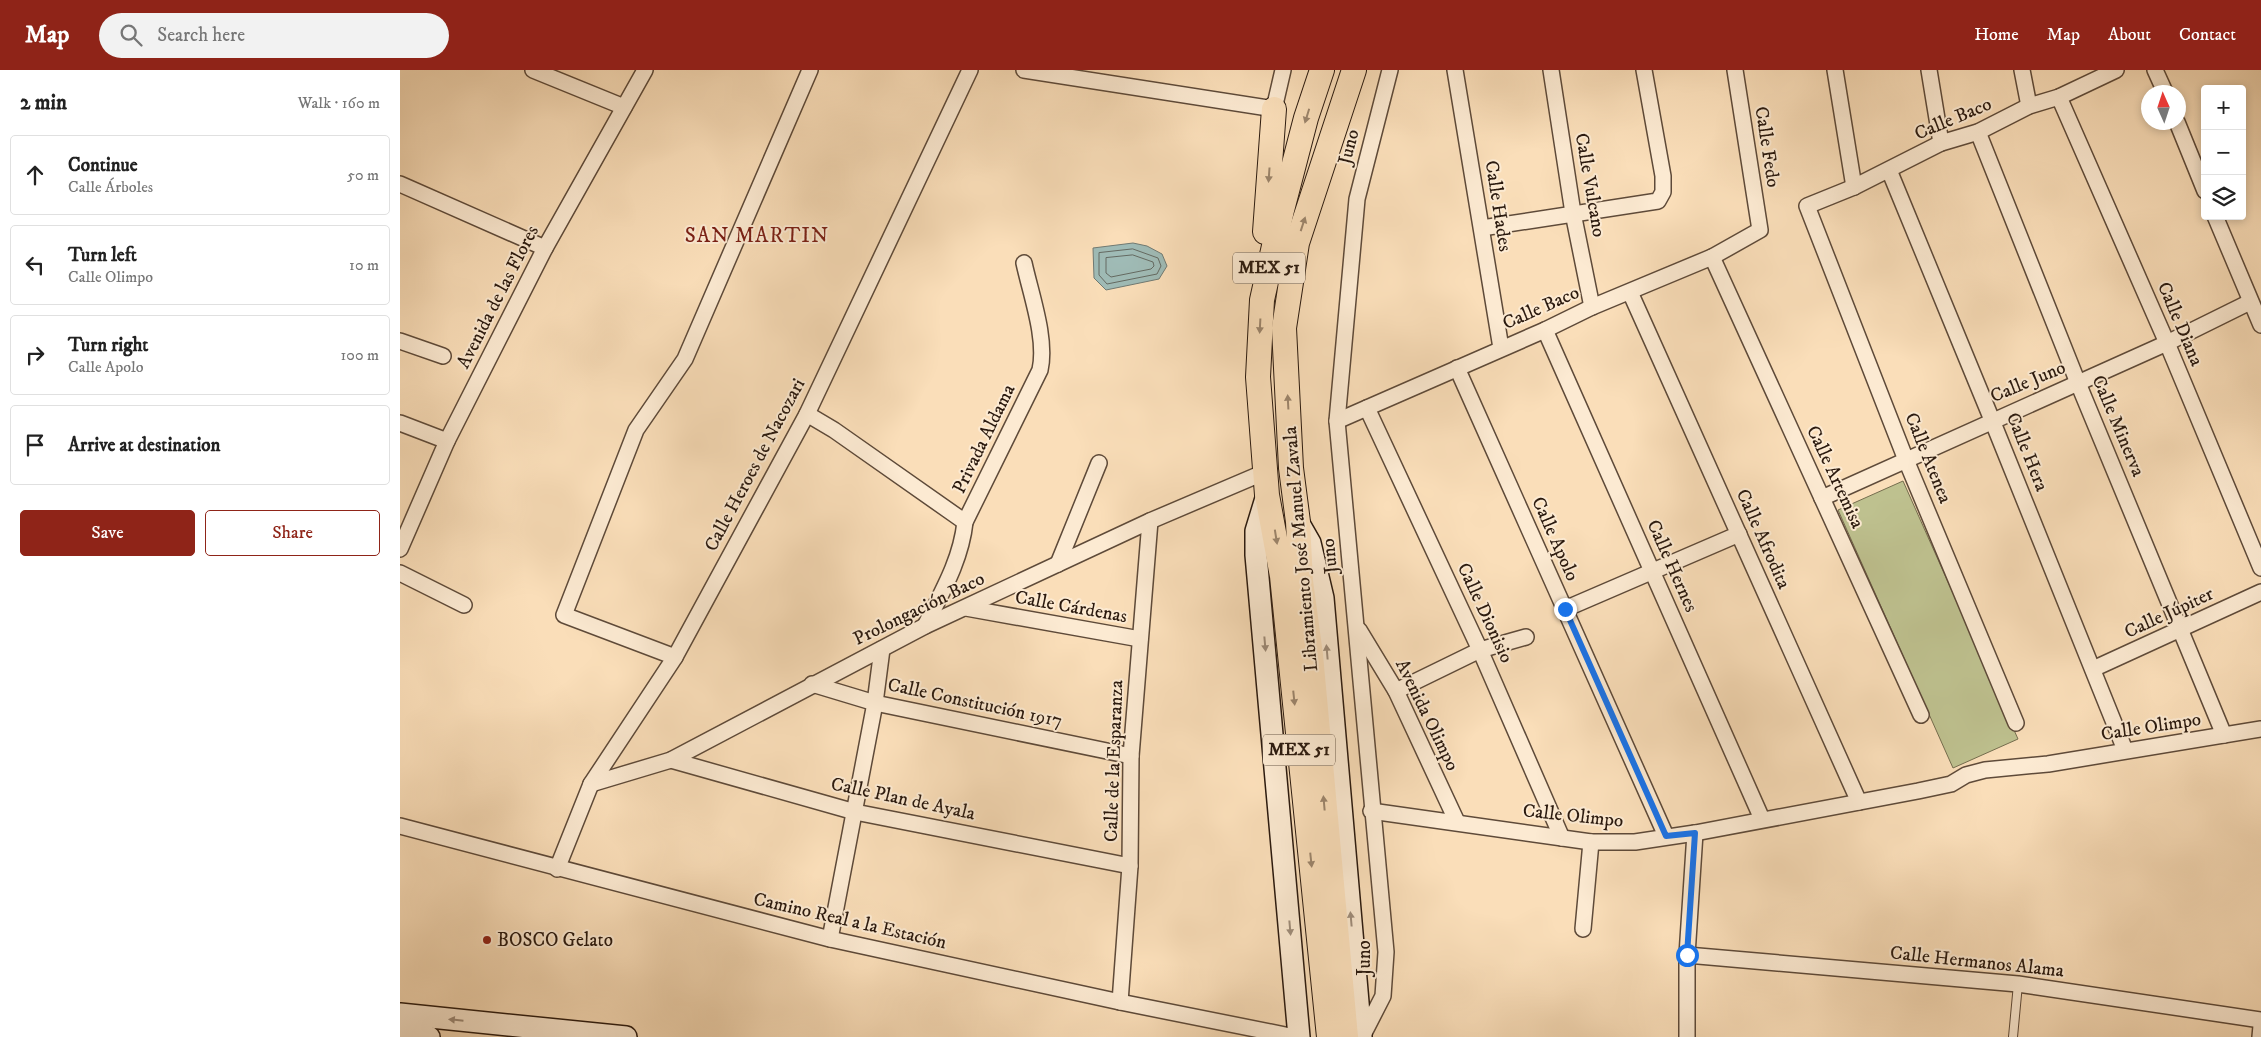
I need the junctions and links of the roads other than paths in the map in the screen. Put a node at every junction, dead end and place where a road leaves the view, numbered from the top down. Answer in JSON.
{"nodes":[{"id":1,"x":532,"y":70,"type":"edge"},
{"id":2,"x":645,"y":70,"type":"edge"},
{"id":3,"x":810,"y":70,"type":"edge"},
{"id":4,"x":970,"y":70,"type":"edge"},
{"id":5,"x":1024,"y":70,"type":"edge"},
{"id":6,"x":1283,"y":70,"type":"edge"},
{"id":7,"x":1322,"y":70,"type":"edge"},
{"id":8,"x":1354,"y":70,"type":"edge"},
{"id":9,"x":1390,"y":70,"type":"edge"},
{"id":10,"x":1455,"y":70,"type":"edge"},
{"id":11,"x":1551,"y":70,"type":"edge"},
{"id":12,"x":1644,"y":70,"type":"edge"},
{"id":13,"x":1735,"y":70,"type":"edge"},
{"id":14,"x":1835,"y":70,"type":"edge"},
{"id":15,"x":1929,"y":70,"type":"edge"},
{"id":16,"x":2022,"y":70,"type":"edge"},
{"id":17,"x":2116,"y":70,"type":"edge"},
{"id":18,"x":2156,"y":70,"type":"edge"},
{"id":19,"x":2162,"y":85,"type":"edge"},
{"id":20,"x":2058,"y":97,"type":"junction"},
{"id":21,"x":624,"y":106,"type":"junction"},
{"id":22,"x":2029,"y":106,"type":"junction"},
{"id":23,"x":1274,"y":109,"type":"junction"},
{"id":24,"x":2180,"y":130,"type":"edge"},
{"id":25,"x":1978,"y":132,"type":"junction"},
{"id":26,"x":1941,"y":143,"type":"junction"},
{"id":27,"x":1889,"y":170,"type":"junction"},
{"id":28,"x":2201,"y":181,"type":"edge"},
{"id":29,"x":400,"y":184,"type":"edge"},
{"id":30,"x":1854,"y":187,"type":"junction"},
{"id":31,"x":1807,"y":206,"type":"joint"},
{"id":32,"x":1573,"y":213,"type":"junction"},
{"id":33,"x":2217,"y":220,"type":"edge"},
{"id":34,"x":1482,"y":228,"type":"junction"},
{"id":35,"x":1760,"y":230,"type":"joint"},
{"id":36,"x":545,"y":248,"type":"junction"},
{"id":37,"x":1712,"y":257,"type":"junction"},
{"id":38,"x":1024,"y":263,"type":"dead end"},
{"id":39,"x":1630,"y":292,"type":"junction"},
{"id":40,"x":1262,"y":300,"type":"junction"},
{"id":41,"x":2250,"y":302,"type":"junction"},
{"id":42,"x":1592,"y":307,"type":"junction"},
{"id":43,"x":2261,"y":325,"type":"edge"},
{"id":44,"x":1545,"y":330,"type":"junction"},
{"id":45,"x":400,"y":341,"type":"edge"},
{"id":46,"x":2167,"y":343,"type":"junction"},
{"id":47,"x":1500,"y":348,"type":"junction"},
{"id":48,"x":443,"y":356,"type":"dead end"},
{"id":49,"x":1457,"y":368,"type":"junction"},
{"id":50,"x":2078,"y":383,"type":"junction"},
{"id":51,"x":1368,"y":408,"type":"junction"},
{"id":52,"x":807,"y":414,"type":"junction"},
{"id":53,"x":1992,"y":420,"type":"junction"},
{"id":54,"x":1337,"y":421,"type":"junction"},
{"id":55,"x":400,"y":423,"type":"edge"},
{"id":56,"x":447,"y":441,"type":"junction"},
{"id":57,"x":1906,"y":460,"type":"junction"},
{"id":58,"x":1099,"y":463,"type":"dead end"},
{"id":59,"x":1265,"y":472,"type":"junction"},
{"id":60,"x":1267,"y":495,"type":"junction"},
{"id":61,"x":1822,"y":498,"type":"junction"},
{"id":62,"x":1150,"y":520,"type":"junction"},
{"id":63,"x":965,"y":522,"type":"junction"},
{"id":64,"x":1739,"y":534,"type":"junction"},
{"id":65,"x":400,"y":549,"type":"edge"},
{"id":66,"x":1058,"y":564,"type":"junction"},
{"id":67,"x":2261,"y":568,"type":"edge"},
{"id":68,"x":1652,"y":571,"type":"junction"},
{"id":69,"x":400,"y":573,"type":"edge"},
{"id":70,"x":2261,"y":592,"type":"edge"},
{"id":71,"x":464,"y":604,"type":"dead end"},
{"id":72,"x":966,"y":608,"type":"junction"},
{"id":73,"x":1565,"y":609,"type":"junction"},
{"id":74,"x":925,"y":626,"type":"junction"},
{"id":75,"x":1357,"y":627,"type":"junction"},
{"id":76,"x":2181,"y":630,"type":"junction"},
{"id":77,"x":1526,"y":637,"type":"dead end"},
{"id":78,"x":1140,"y":639,"type":"junction"},
{"id":79,"x":882,"y":649,"type":"junction"},
{"id":80,"x":1480,"y":650,"type":"junction"},
{"id":81,"x":675,"y":657,"type":"junction"},
{"id":82,"x":2093,"y":669,"type":"junction"},
{"id":83,"x":812,"y":684,"type":"junction"},
{"id":84,"x":1396,"y":691,"type":"junction"},
{"id":85,"x":875,"y":704,"type":"junction"},
{"id":86,"x":1921,"y":714,"type":"dead end"},
{"id":87,"x":2016,"y":723,"type":"dead end"},
{"id":88,"x":2261,"y":729,"type":"edge"},
{"id":89,"x":2224,"y":735,"type":"junction"},
{"id":90,"x":2125,"y":750,"type":"junction"},
{"id":91,"x":1131,"y":756,"type":"junction"},
{"id":92,"x":671,"y":760,"type":"junction"},
{"id":93,"x":591,"y":784,"type":"junction"},
{"id":94,"x":1858,"y":802,"type":"junction"},
{"id":95,"x":1371,"y":811,"type":"junction"},
{"id":96,"x":855,"y":812,"type":"junction"},
{"id":97,"x":1762,"y":819,"type":"junction"},
{"id":98,"x":1456,"y":822,"type":"junction"},
{"id":99,"x":400,"y":826,"type":"edge"},
{"id":100,"x":1695,"y":833,"type":"junction"},
{"id":101,"x":1666,"y":836,"type":"junction"},
{"id":102,"x":1562,"y":838,"type":"junction"},
{"id":103,"x":1591,"y":842,"type":"junction"},
{"id":104,"x":1130,"y":866,"type":"junction"},
{"id":105,"x":557,"y":869,"type":"junction"},
{"id":106,"x":1583,"y":929,"type":"dead end"},
{"id":107,"x":830,"y":939,"type":"junction"},
{"id":108,"x":1687,"y":955,"type":"junction"},
{"id":109,"x":2018,"y":984,"type":"junction"},
{"id":110,"x":1120,"y":1002,"type":"junction"},
{"id":111,"x":400,"y":1014,"type":"edge"},
{"id":112,"x":2261,"y":1020,"type":"edge"},
{"id":113,"x":2261,"y":1026,"type":"edge"},
{"id":114,"x":400,"y":1034,"type":"edge"},
{"id":115,"x":1345,"y":1034,"type":"edge"},
{"id":116,"x":429,"y":1037,"type":"edge"},
{"id":117,"x":626,"y":1037,"type":"edge"},
{"id":118,"x":1295,"y":1037,"type":"edge"},
{"id":119,"x":1299,"y":1037,"type":"edge"},
{"id":120,"x":1687,"y":1037,"type":"edge"},
{"id":121,"x":2013,"y":1037,"type":"edge"},
{"id":122,"x":2260,"y":1037,"type":"edge"}],
"edges":[{"from":1,"to":21,"type":"street"},
{"from":2,"to":21,"type":"street","name":"Avenida de las Flores"},
{"from":3,"to":81,"type":"street"},
{"from":4,"to":52,"type":"street","name":"Calle Heroes de Nacozari"},
{"from":5,"to":23,"type":"street"},
{"from":6,"to":23,"type":"street"},
{"from":7,"to":40,"type":"main road","name":"Libramiento José Manuel Zavala","number":"MEX 51","one_way":true},
{"from":115,"to":8,"type":"main road","name":"Libramiento José Manuel Zavala","number":"MEX 51","one_way":true},
{"from":9,"to":54,"type":"street","name":"Juno"},
{"from":10,"to":34,"type":"street","name":"Calle Hades"},
{"from":11,"to":32,"type":"street","name":"Calle Vulcano"},
{"from":12,"to":32,"type":"street"},
{"from":13,"to":35,"type":"street","name":"Calle Fedo"},
{"from":14,"to":30,"type":"street"},
{"from":15,"to":26,"type":"street"},
{"from":16,"to":22,"type":"street"},
{"from":17,"to":20,"type":"street","name":"Calle Baco"},
{"from":18,"to":19,"type":"street"},
{"from":20,"to":22,"type":"street","name":"Calle Baco"},
{"from":20,"to":46,"type":"street","name":"Calle Diana"},
{"from":21,"to":36,"type":"street","name":"Avenida de las Flores"},
{"from":22,"to":25,"type":"street","name":"Calle Baco"},
{"from":23,"to":40,"type":"main road","one_way":true},
{"from":24,"to":28,"type":"street"},
{"from":25,"to":26,"type":"street","name":"Calle Baco"},
{"from":25,"to":50,"type":"street","name":"Calle Minerva"},
{"from":26,"to":27,"type":"street","name":"Calle Baco"},
{"from":27,"to":30,"type":"street","name":"Calle Baco"},
{"from":27,"to":53,"type":"street","name":"Calle Hera"},
{"from":29,"to":36,"type":"street"},
{"from":30,"to":31,"type":"street","name":"Calle Baco"},
{"from":31,"to":57,"type":"street","name":"Calle Atenea"},
{"from":32,"to":34,"type":"street"},
{"from":32,"to":42,"type":"street","name":"Calle Vulcano"},
{"from":33,"to":41,"type":"street"},
{"from":34,"to":47,"type":"street","name":"Calle Hades"},
{"from":35,"to":37,"type":"street","name":"Calle Baco"},
{"from":36,"to":56,"type":"street","name":"Avenida de las Flores"},
{"from":37,"to":39,"type":"street","name":"Calle Baco"},
{"from":37,"to":61,"type":"street","name":"Calle Artemisa"},
{"from":38,"to":63,"type":"street","name":"Privada Aldama"},
{"from":39,"to":42,"type":"street","name":"Calle Baco"},
{"from":39,"to":64,"type":"street","name":"Calle Afrodita"},
{"from":40,"to":59,"type":"main road","name":"Libramiento José Manuel Zavala","number":"MEX 51","one_way":true},
{"from":41,"to":43,"type":"street"},
{"from":41,"to":46,"type":"street","name":"Calle Juno"},
{"from":42,"to":44,"type":"street","name":"Calle Baco"},
{"from":44,"to":47,"type":"street","name":"Calle Baco"},
{"from":44,"to":68,"type":"street","name":"Calle Hernes"},
{"from":45,"to":48,"type":"street"},
{"from":46,"to":50,"type":"street","name":"Calle Juno"},
{"from":46,"to":67,"type":"street","name":"Calle Diana"},
{"from":47,"to":49,"type":"street","name":"Calle Baco"},
{"from":49,"to":51,"type":"street","name":"Calle Baco"},
{"from":49,"to":73,"type":"street","name":"Calle Apolo"},
{"from":50,"to":53,"type":"street","name":"Calle Juno"},
{"from":50,"to":76,"type":"street","name":"Calle Minerva"},
{"from":51,"to":54,"type":"street","name":"Calle Baco"},
{"from":51,"to":80,"type":"street","name":"Calle Dionisio"},
{"from":52,"to":63,"type":"street"},
{"from":52,"to":81,"type":"street","name":"Calle Heroes de Nacozari"},
{"from":53,"to":57,"type":"street","name":"Calle Juno"},
{"from":53,"to":82,"type":"street","name":"Calle Hera"},
{"from":54,"to":75,"type":"street","name":"Juno"},
{"from":55,"to":56,"type":"street"},
{"from":56,"to":65,"type":"street","name":"Avenida de las Flores"},
{"from":57,"to":61,"type":"street","name":"Calle Juno"},
{"from":57,"to":87,"type":"street","name":"Calle Atenea"},
{"from":58,"to":66,"type":"street"},
{"from":59,"to":60,"type":"main road","name":"Libramiento José Manuel Zavala","number":"MEX 51"},
{"from":59,"to":62,"type":"street","name":"Prolongación Baco"},
{"from":60,"to":115,"type":"main road","name":"Libramiento José Manuel Zavala","number":"MEX 51","one_way":true},
{"from":60,"to":119,"type":"main road","one_way":true},
{"from":61,"to":86,"type":"street","name":"Calle Artemisa"},
{"from":62,"to":66,"type":"street","name":"Prolongación Baco"},
{"from":62,"to":78,"type":"street","name":"Calle de la Esparanza"},
{"from":63,"to":74,"type":"street","name":"Privada Aldama"},
{"from":64,"to":68,"type":"street"},
{"from":64,"to":94,"type":"street","name":"Calle Afrodita"},
{"from":66,"to":72,"type":"street","name":"Prolongación Baco"},
{"from":68,"to":73,"type":"street"},
{"from":68,"to":97,"type":"street","name":"Calle Hernes"},
{"from":69,"to":71,"type":"street"},
{"from":70,"to":76,"type":"street","name":"Calle Júpiter"},
{"from":72,"to":74,"type":"street","name":"Prolongación Baco"},
{"from":72,"to":78,"type":"street","name":"Calle Cárdenas"},
{"from":73,"to":101,"type":"street","name":"Calle Apolo"},
{"from":74,"to":79,"type":"street","name":"Prolongación Baco"},
{"from":75,"to":84,"type":"street","name":"Avenida Olimpo"},
{"from":75,"to":95,"type":"street","name":"Juno"},
{"from":76,"to":82,"type":"street","name":"Calle Júpiter"},
{"from":76,"to":89,"type":"street","name":"Calle Minerva"},
{"from":77,"to":80,"type":"street"},
{"from":78,"to":91,"type":"street","name":"Calle de la Esparanza"},
{"from":79,"to":83,"type":"street","name":"Prolongación Baco"},
{"from":79,"to":85,"type":"street"},
{"from":80,"to":84,"type":"street"},
{"from":80,"to":102,"type":"street","name":"Calle Dionisio"},
{"from":81,"to":93,"type":"street","name":"Calle Heroes de Nacozari"},
{"from":82,"to":90,"type":"street","name":"Calle Hera"},
{"from":83,"to":85,"type":"street","name":"Calle Constitución 1917"},
{"from":83,"to":92,"type":"street","name":"Prolongación Baco"},
{"from":84,"to":98,"type":"street","name":"Avenida Olimpo"},
{"from":85,"to":91,"type":"street","name":"Calle Constitución 1917"},
{"from":85,"to":96,"type":"street"},
{"from":88,"to":89,"type":"street","name":"Calle Olimpo"},
{"from":89,"to":90,"type":"street","name":"Calle Olimpo"},
{"from":90,"to":94,"type":"street","name":"Calle Olimpo"},
{"from":91,"to":104,"type":"street","name":"Calle de la Esparanza"},
{"from":92,"to":93,"type":"street","name":"Prolongación Baco"},
{"from":92,"to":96,"type":"street","name":"Calle Plan de Ayala"},
{"from":93,"to":105,"type":"street","name":"Calle Heroes de Nacozari"},
{"from":94,"to":97,"type":"street","name":"Calle Olimpo"},
{"from":95,"to":98,"type":"street","name":"Calle Olimpo"},
{"from":95,"to":115,"type":"street","name":"Juno"},
{"from":96,"to":104,"type":"street","name":"Calle Plan de Ayala"},
{"from":96,"to":107,"type":"street"},
{"from":97,"to":100,"type":"street","name":"Calle Olimpo"},
{"from":98,"to":102,"type":"street","name":"Calle Olimpo"},
{"from":99,"to":105,"type":"street","name":"Camino Real a la Estación"},
{"from":100,"to":101,"type":"street","name":"Calle Olimpo"},
{"from":100,"to":108,"type":"street"},
{"from":101,"to":103,"type":"street","name":"Calle Olimpo"},
{"from":102,"to":103,"type":"street","name":"Calle Olimpo"},
{"from":103,"to":106,"type":"street"},
{"from":104,"to":110,"type":"street","name":"Calle de la Esparanza"},
{"from":105,"to":107,"type":"street","name":"Camino Real a la Estación"},
{"from":107,"to":110,"type":"street","name":"Camino Real a la Estación"},
{"from":108,"to":109,"type":"street","name":"Calle Hermanos Alama"},
{"from":108,"to":120,"type":"street"},
{"from":109,"to":112,"type":"street","name":"Calle Hermanos Alama"},
{"from":109,"to":121,"type":"lane"},
{"from":110,"to":118,"type":"street","name":"Camino Real a la Estación"},
{"from":117,"to":111,"type":"main road","one_way":true},
{"from":113,"to":122,"type":"street"},
{"from":114,"to":116,"type":"main road"}]}
